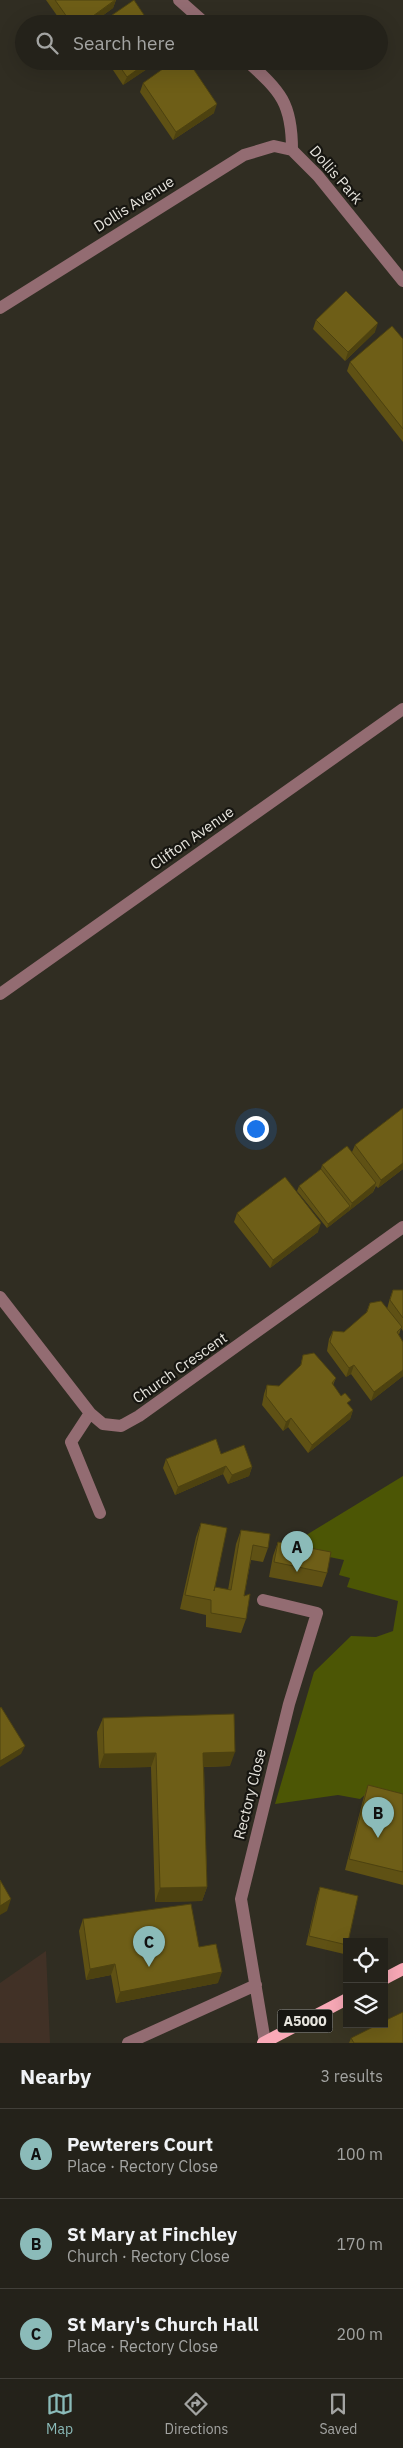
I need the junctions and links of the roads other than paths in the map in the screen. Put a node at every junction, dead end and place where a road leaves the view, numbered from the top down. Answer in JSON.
{"nodes":[{"id":1,"x":180,"y":0,"type":"edge"},
{"id":2,"x":196,"y":15,"type":"edge"},
{"id":3,"x":257,"y":70,"type":"edge"},
{"id":4,"x":292,"y":150,"type":"junction"},
{"id":5,"x":403,"y":281,"type":"edge"},
{"id":6,"x":0,"y":308,"type":"edge"},
{"id":7,"x":403,"y":708,"type":"edge"},
{"id":8,"x":0,"y":994,"type":"edge"},
{"id":9,"x":403,"y":1227,"type":"edge"},
{"id":10,"x":0,"y":1297,"type":"edge"},
{"id":11,"x":90,"y":1413,"type":"junction"},
{"id":12,"x":100,"y":1513,"type":"dead end"},
{"id":13,"x":263,"y":1600,"type":"dead end"},
{"id":14,"x":403,"y":1969,"type":"edge"},
{"id":15,"x":388,"y":1977,"type":"edge"},
{"id":16,"x":256,"y":1985,"type":"junction"},
{"id":17,"x":343,"y":2001,"type":"edge"},
{"id":18,"x":264,"y":2042,"type":"edge"},
{"id":19,"x":128,"y":2043,"type":"edge"}],
"edges":[{"from":1,"to":2,"type":"street"},
{"from":3,"to":4,"type":"street","name":"Dollis Park"},
{"from":4,"to":5,"type":"street","name":"Dollis Park"},
{"from":4,"to":6,"type":"street","name":"Dollis Avenue"},
{"from":7,"to":8,"type":"street","name":"Clifton Avenue"},
{"from":9,"to":11,"type":"street","name":"Church Crescent"},
{"from":10,"to":11,"type":"street","name":"Church Crescent"},
{"from":11,"to":12,"type":"street"},
{"from":13,"to":16,"type":"street","name":"Rectory Close"},
{"from":14,"to":15,"type":"main road"},
{"from":16,"to":18,"type":"street","name":"Rectory Close"},
{"from":16,"to":19,"type":"street"},
{"from":17,"to":18,"type":"main road","number":"A5000"}]}
